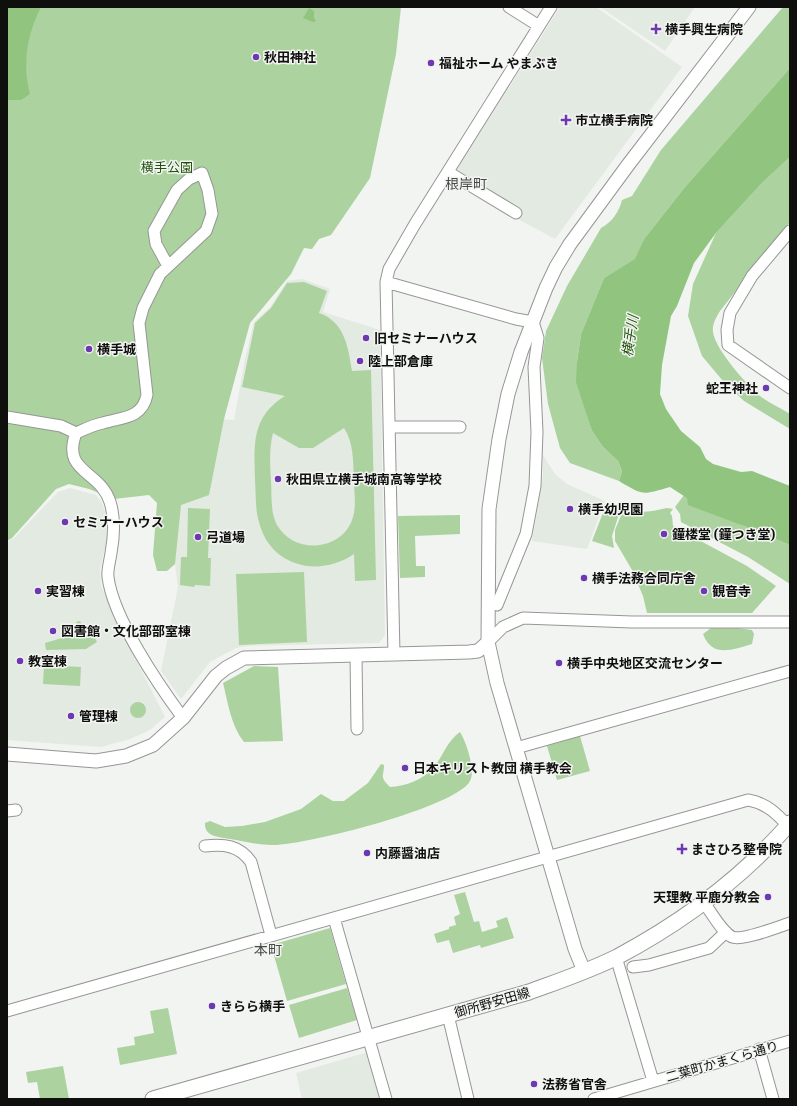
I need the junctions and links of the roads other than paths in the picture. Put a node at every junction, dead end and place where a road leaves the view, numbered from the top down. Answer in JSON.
{"nodes":[{"id":1,"x":509,"y":7,"type":"edge"},
{"id":2,"x":551,"y":7,"type":"edge"},
{"id":3,"x":749,"y":7,"type":"edge"},
{"id":4,"x":539,"y":26,"type":"junction"},
{"id":5,"x":448,"y":172,"type":"junction"},
{"id":6,"x":516,"y":213,"type":"dead end"},
{"id":7,"x":790,"y":230,"type":"edge"},
{"id":8,"x":168,"y":266,"type":"junction"},
{"id":9,"x":386,"y":282,"type":"junction"},
{"id":10,"x":533,"y":322,"type":"junction"},
{"id":11,"x":790,"y":388,"type":"edge"},
{"id":12,"x":7,"y":417,"type":"edge"},
{"id":13,"x":460,"y":427,"type":"dead end"},
{"id":14,"x":390,"y":428,"type":"junction"},
{"id":15,"x":76,"y":433,"type":"junction"},
{"id":16,"x":497,"y":605,"type":"dead end"},
{"id":17,"x":790,"y":622,"type":"edge"},
{"id":18,"x":488,"y":642,"type":"junction"},
{"id":19,"x":394,"y":654,"type":"junction"},
{"id":20,"x":356,"y":655,"type":"junction"},
{"id":21,"x":790,"y":671,"type":"edge"},
{"id":22,"x":183,"y":718,"type":"junction"},
{"id":23,"x":357,"y":729,"type":"dead end"},
{"id":24,"x":516,"y":748,"type":"junction"},
{"id":25,"x":7,"y":754,"type":"edge"},
{"id":26,"x":789,"y":826,"type":"edge"},
{"id":27,"x":205,"y":846,"type":"dead end"},
{"id":28,"x":548,"y":857,"type":"junction"},
{"id":29,"x":704,"y":903,"type":"junction"},
{"id":30,"x":334,"y":918,"type":"junction"},
{"id":31,"x":790,"y":923,"type":"edge"},
{"id":32,"x":726,"y":932,"type":"junction"},
{"id":33,"x":271,"y":936,"type":"junction"},
{"id":34,"x":616,"y":957,"type":"junction"},
{"id":35,"x":633,"y":967,"type":"dead end"},
{"id":36,"x":584,"y":971,"type":"junction"},
{"id":37,"x":7,"y":1011,"type":"edge"},
{"id":38,"x":448,"y":1015,"type":"junction"},
{"id":39,"x":368,"y":1037,"type":"junction"},
{"id":40,"x":790,"y":1041,"type":"edge"},
{"id":41,"x":759,"y":1049,"type":"junction"},
{"id":42,"x":653,"y":1081,"type":"junction"},
{"id":43,"x":173,"y":1096,"type":"edge"},
{"id":44,"x":153,"y":1099,"type":"edge"},
{"id":45,"x":386,"y":1099,"type":"edge"},
{"id":46,"x":468,"y":1099,"type":"edge"},
{"id":47,"x":594,"y":1099,"type":"edge"},
{"id":48,"x":772,"y":1099,"type":"edge"}],
"edges":[{"from":1,"to":4,"type":"street"},
{"from":2,"to":4,"type":"street"},
{"from":3,"to":10,"type":"street"},
{"from":4,"to":5,"type":"street"},
{"from":5,"to":6,"type":"street"},
{"from":5,"to":9,"type":"street"},
{"from":7,"to":11,"type":"street"},
{"from":8,"to":8,"type":"street"},
{"from":8,"to":15,"type":"street"},
{"from":9,"to":10,"type":"street"},
{"from":9,"to":14,"type":"street"},
{"from":10,"to":16,"type":"street"},
{"from":10,"to":18,"type":"street"},
{"from":12,"to":15,"type":"street"},
{"from":13,"to":14,"type":"street"},
{"from":14,"to":19,"type":"street"},
{"from":15,"to":22,"type":"street"},
{"from":17,"to":18,"type":"street"},
{"from":18,"to":19,"type":"street"},
{"from":18,"to":24,"type":"street"},
{"from":19,"to":20,"type":"street"},
{"from":20,"to":22,"type":"street"},
{"from":20,"to":23,"type":"street"},
{"from":21,"to":24,"type":"street"},
{"from":22,"to":25,"type":"street"},
{"from":24,"to":28,"type":"street"},
{"from":26,"to":28,"type":"street"},
{"from":26,"to":29,"type":"main road","name":"御所野安田線"},
{"from":27,"to":33,"type":"street"},
{"from":28,"to":30,"type":"street"},
{"from":28,"to":36,"type":"street"},
{"from":29,"to":32,"type":"street"},
{"from":29,"to":34,"type":"main road","name":"御所野安田線"},
{"from":30,"to":33,"type":"street"},
{"from":30,"to":39,"type":"street"},
{"from":31,"to":32,"type":"street"},
{"from":32,"to":35,"type":"street"},
{"from":33,"to":37,"type":"street"},
{"from":34,"to":36,"type":"main road","name":"御所野安田線"},
{"from":34,"to":42,"type":"street"},
{"from":36,"to":38,"type":"main road","name":"御所野安田線"},
{"from":38,"to":39,"type":"main road","name":"御所野安田線"},
{"from":38,"to":46,"type":"street"},
{"from":39,"to":43,"type":"main road","name":"御所野安田線"},
{"from":39,"to":45,"type":"street"},
{"from":40,"to":41,"type":"street","name":"二葉町かまくら通り"},
{"from":41,"to":42,"type":"street","name":"二葉町かまくら通り"},
{"from":41,"to":48,"type":"street"},
{"from":42,"to":47,"type":"street","name":"二葉町かまくら通り"},
{"from":43,"to":44,"type":"main road","name":"御所野安田線"}]}
